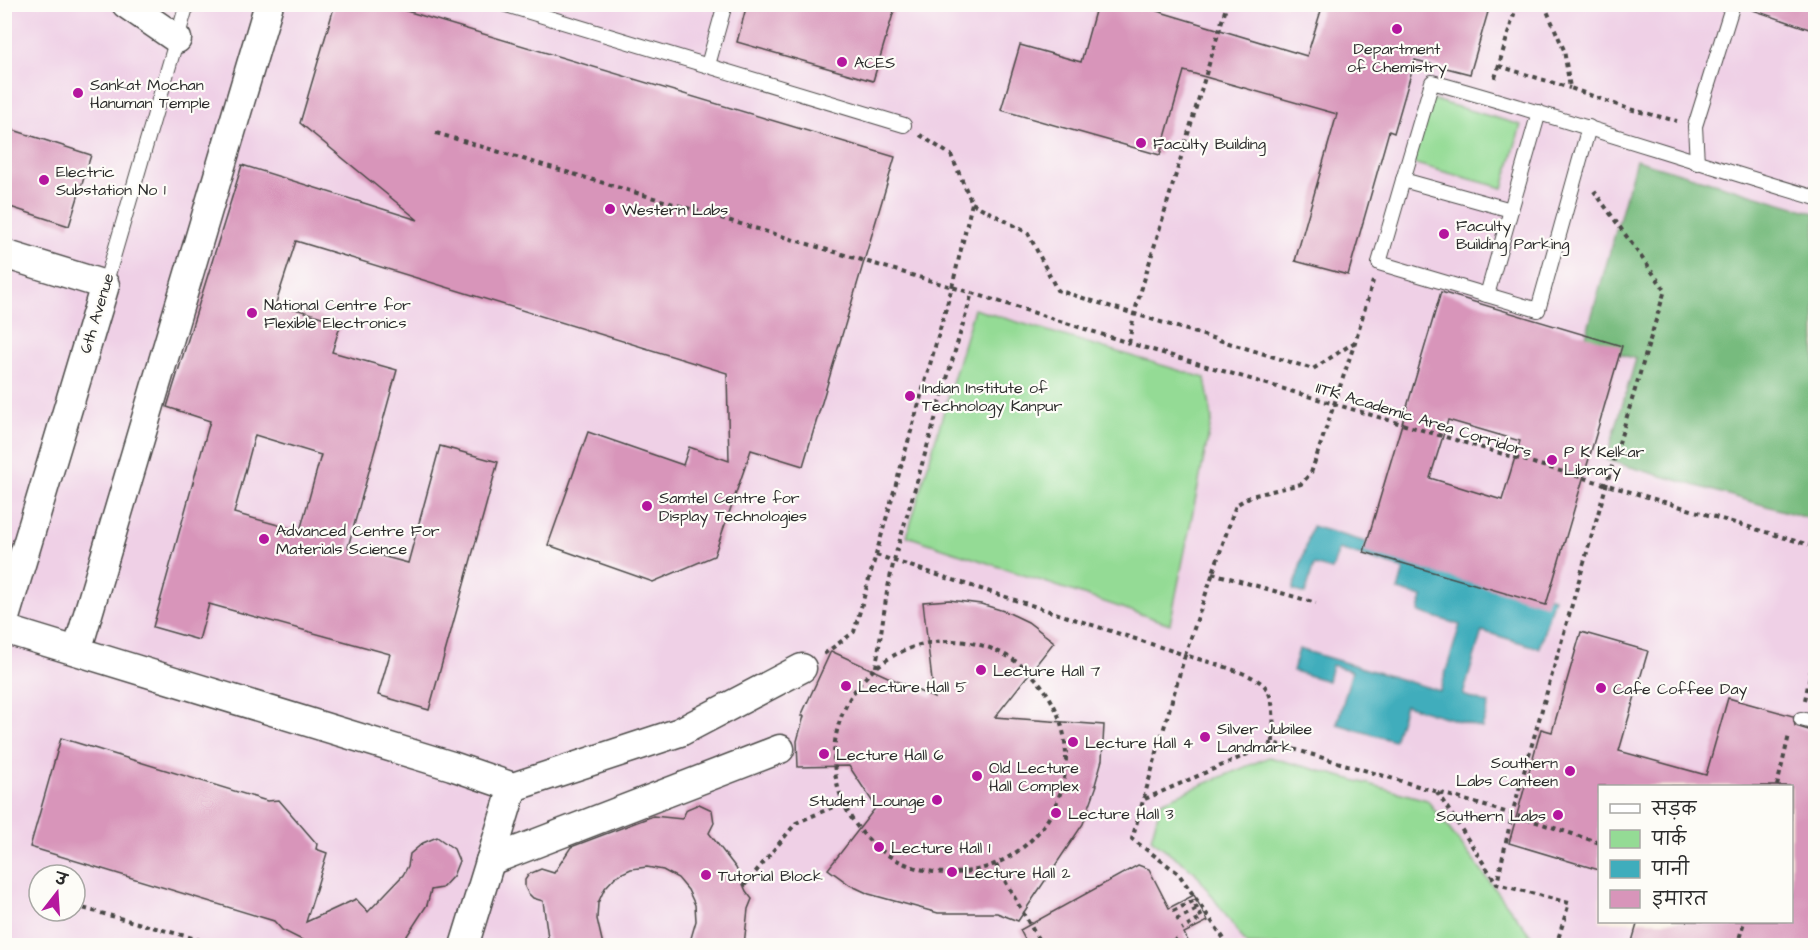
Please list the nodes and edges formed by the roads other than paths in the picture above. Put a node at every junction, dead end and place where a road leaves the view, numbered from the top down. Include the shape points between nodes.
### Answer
1 (126, 4) edge
2 (187, 4) edge
3 (269, 4) edge
4 (503, 4) edge
5 (725, 4) edge
6 (1733, 4) edge
7 (177, 39) junction
8 (708, 65) junction
9 (1539, 112) junction
10 (904, 125) road end
11 (1589, 127) junction
12 (1698, 163) junction
13 (1403, 180) junction
14 (1815, 198) edge
15 (1511, 210) junction
16 (4, 254) edge
17 (105, 285) junction
18 (1486, 295) junction
19 (4, 621) edge
20 (4, 629) edge
21 (76, 651) junction
22 (802, 668) road end
23 (1801, 719) dead end
24 (1815, 723) edge
25 (780, 749) dead end
26 (513, 787) junction
27 (490, 861) junction
28 (464, 945) edge

1 - 7 street
2 - 7 lane, 6th Avenue
3 - 21 street
4 - 8 lane
5 - 8 lane
6 - 12 lane via 1695,126
7 - 17 lane, 6th Avenue
8 - 10 lane
9 - 11 lane
9 - 13 lane via 1432,81
9 - 15 lane
11 - 12 lane
11 - 18 lane via 1538,310
12 - 14 lane
13 - 15 lane
13 - 18 lane via 1379,263
15 - 18 lane
16 - 17 street
17 - 19 street, 6th Avenue
20 - 21 street
21 - 26 street
22 - 26 street via 680,732
23 - 24 lane
25 - 27 street
26 - 27 street
27 - 28 street

